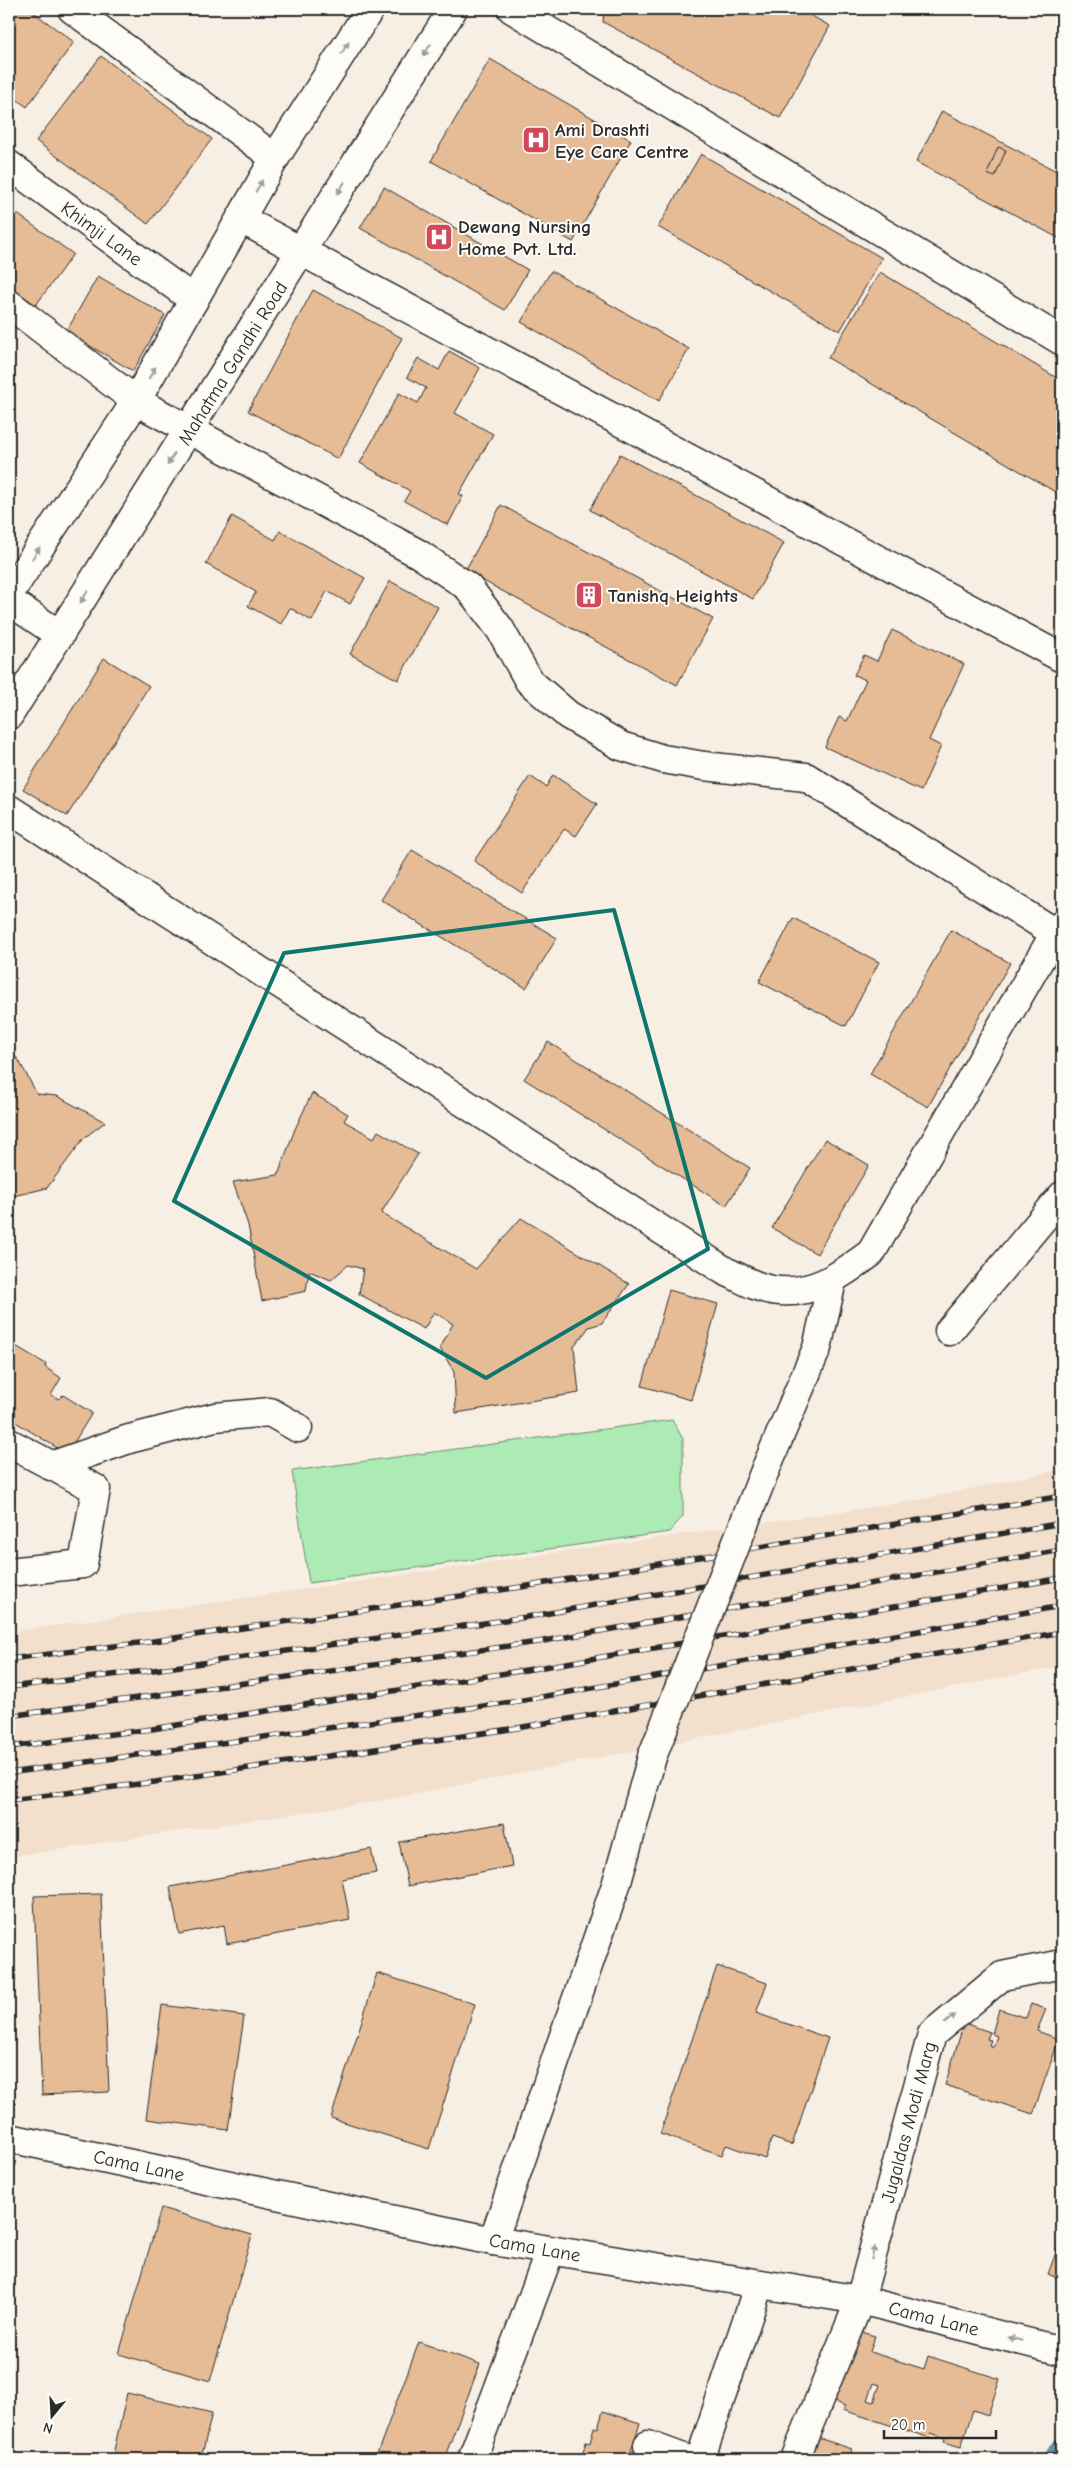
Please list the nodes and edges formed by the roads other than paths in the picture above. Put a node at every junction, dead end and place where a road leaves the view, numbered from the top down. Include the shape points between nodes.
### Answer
1 (72, 9) edge
2 (370, 9) edge
3 (453, 9) edge
4 (512, 9) edge
5 (275, 158) junction
6 (9, 165) edge
7 (241, 219) junction
8 (302, 251) junction
9 (194, 300) junction
10 (9, 304) edge
11 (1062, 341) edge
12 (136, 401) junction
13 (190, 429) junction
14 (9, 594) edge
15 (9, 601) edge
16 (60, 635) junction
17 (1062, 658) edge
18 (10, 710) edge
19 (9, 809) edge
20 (1059, 929) edge
21 (1062, 1196) edge
22 (832, 1281) junction
23 (949, 1331) dead end
24 (298, 1428) dead end
25 (9, 1443) edge
26 (51, 1466) junction
27 (9, 1572) edge
28 (1062, 1964) edge
29 (9, 2138) edge
30 (493, 2241) junction
31 (550, 2251) junction
32 (759, 2284) junction
33 (860, 2300) junction
34 (1062, 2351) edge
35 (648, 2446) dead end
36 (472, 2459) edge
37 (686, 2459) edge
38 (696, 2459) edge
39 (795, 2459) edge

1 - 5 street
5 -> 2 street
3 -> 8 street, Mahatma Gandhi Road
4 - 11 street
7 -> 5 street
6 - 9 street, Khimji Lane
7 - 8 street
7 - 9 street
8 - 13 street, Mahatma Gandhi Road
8 - 17 street
12 -> 9 street
10 - 12 street
12 - 13 street
14 -> 12 street
13 -> 16 street, Mahatma Gandhi Road
13 - 20 street via 419,554 468,587 500,629 529,681 568,715 621,746 662,759 806,777
15 - 16 street
16 - 18 street, Mahatma Gandhi Road
19 - 22 street via 725,1271 771,1290 803,1291
20 - 22 street via 871,1253
21 - 23 street
22 - 30 street, bridge via 817,1348 652,1757 616,1882
24 - 26 street via 270,1412 215,1417 129,1439
25 - 26 street
26 - 27 street via 96,1489 83,1564
33 -> 28 street, Jugaldas Modi Marg via 932,2034 1002,1976
29 - 30 street, Cama Lane
30 - 31 street, Cama Lane
31 - 32 street, Cama Lane
31 - 36 street
32 - 33 street, Cama Lane
32 - 38 street via 702,2454
34 -> 33 street, Cama Lane
33 - 39 street, Jugaldas Modi Marg
35 - 37 street

